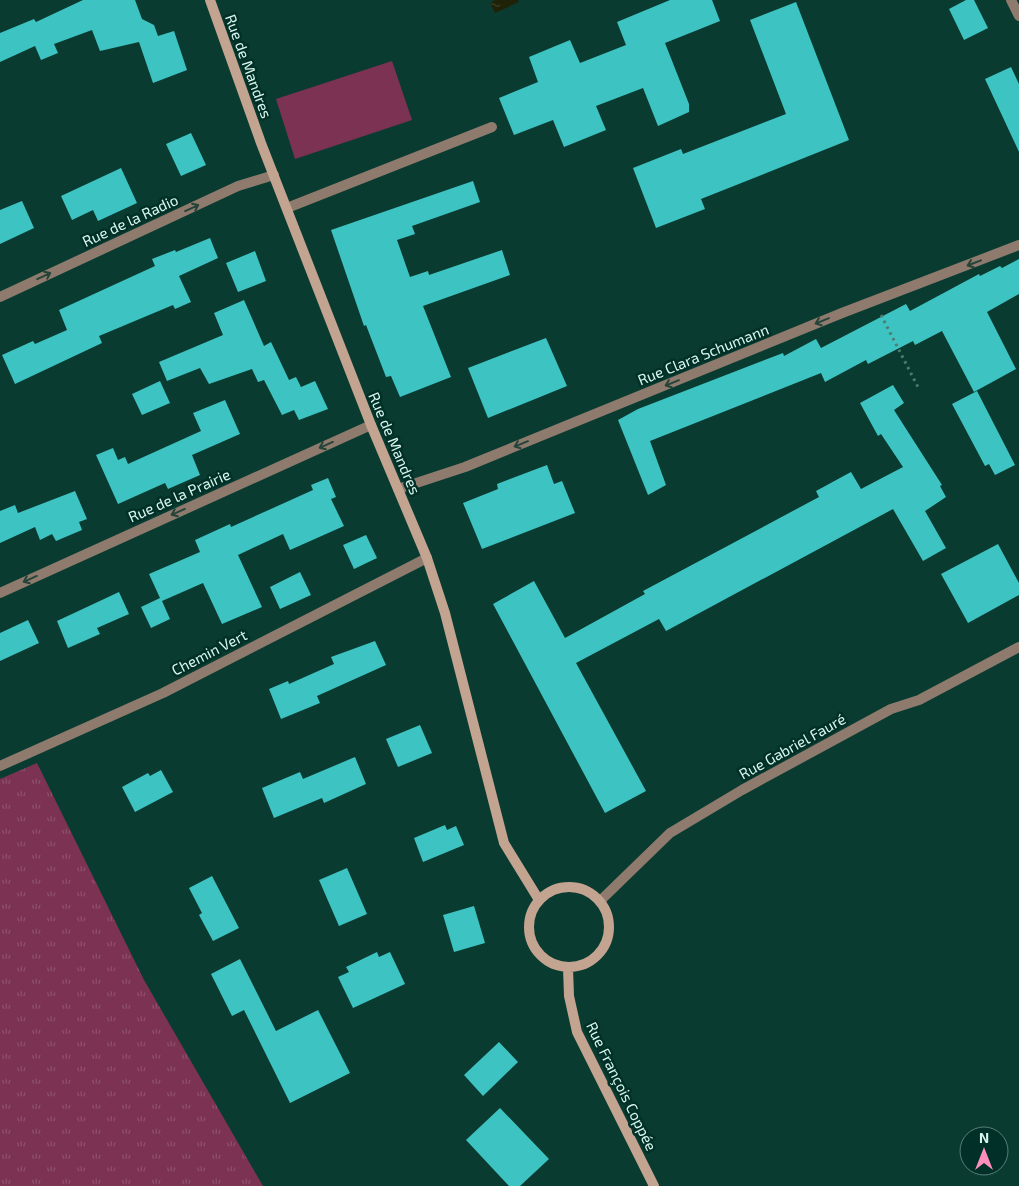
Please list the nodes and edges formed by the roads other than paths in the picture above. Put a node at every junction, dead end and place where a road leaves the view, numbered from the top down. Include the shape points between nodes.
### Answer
1 (210, 0) edge
2 (1011, 0) edge
3 (1019, 16) edge
4 (492, 127) dead end
5 (274, 175) junction
6 (287, 208) junction
7 (1019, 245) edge
8 (0, 296) edge
9 (370, 425) junction
10 (398, 488) junction
11 (427, 558) junction
12 (0, 593) edge
13 (1019, 647) edge
14 (0, 766) edge
15 (539, 900) junction
16 (600, 901) junction
17 (568, 968) junction
18 (654, 1186) edge

1 - 5 street, Rue de Mandres
2 - 3 street
4 - 6 street
5 - 6 street, Rue de Mandres
8 -> 5 street, Rue de la Radio via 238,186
6 - 9 street, Rue de Mandres
7 -> 10 street, Rue Clara Schumann via 465,467
9 - 10 street, Rue de Mandres
9 -> 12 street, Rue de la Prairie
10 - 11 street, Rue de Mandres
11 - 14 street, Chemin Vert via 163,692
11 - 15 street, Rue de Mandres via 445,613 504,843
13 - 16 street, Rue Gabriel Fauré via 919,700 891,709 670,833
15 - 16 street via 558,888 570,886 581,888
15 - 17 street via 529,920 531,943 546,961
16 - 17 street via 610,922 606,945 590,962
17 - 18 street, Rue François Coppée via 569,996 577,1032

